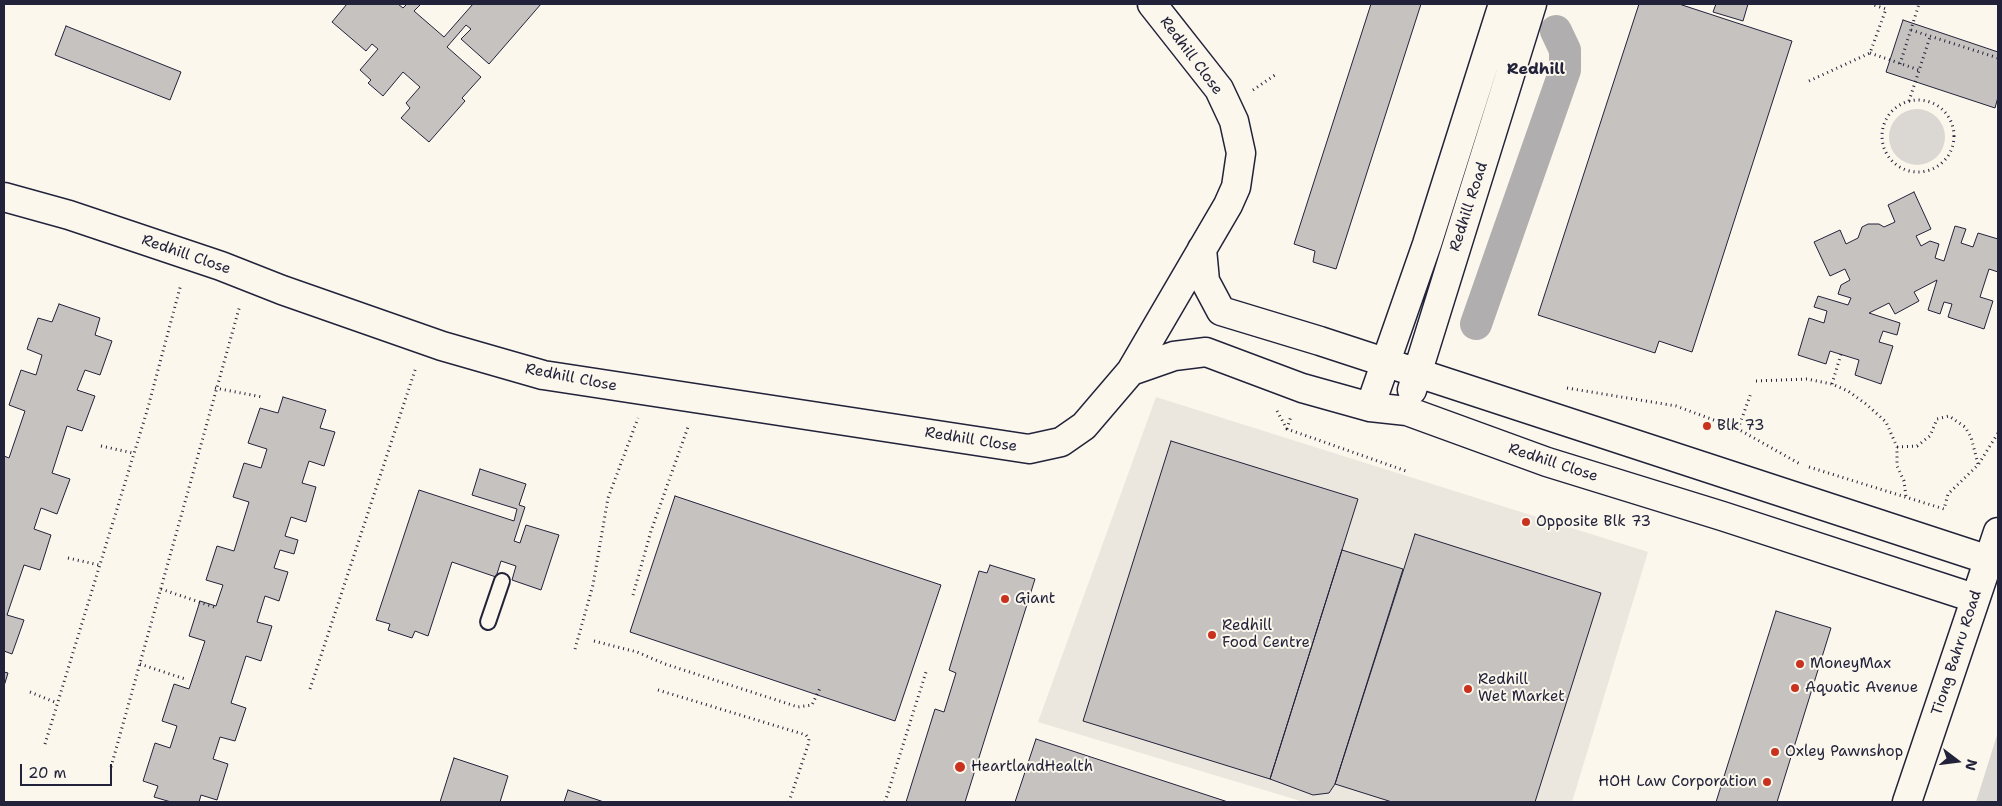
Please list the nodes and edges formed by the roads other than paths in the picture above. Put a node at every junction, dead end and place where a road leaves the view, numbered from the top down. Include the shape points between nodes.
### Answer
1 (1152, 4) edge
2 (1503, 4) edge
3 (1532, 4) edge
4 (4, 197) edge
5 (1202, 249) junction
6 (1386, 363) junction
7 (1131, 371) junction
8 (1417, 373) junction
9 (1370, 407) junction
10 (1407, 411) junction
11 (1998, 532) edge
12 (1989, 560) junction
13 (502, 581) dead end
14 (1974, 598) junction
15 (488, 622) dead end
16 (1907, 802) edge

1 - 5 street, Redhill Close via 1219,89 1234,121 1241,153 1236,187
2 - 6 street, Redhill Road
3 - 8 street, Redhill Road
4 - 7 street, Redhill Close via 188,255 442,346 542,375 1028,449 1061,442 1084,426
5 - 6 street via 1205,281 1221,311
5 - 7 street, Redhill Close
6 - 8 street
6 - 9 street, Redhill Road
7 - 9 street, Redhill Close via 1174,356 1206,352 1302,388
8 - 10 street, Redhill Road
8 - 12 street
9 - 10 street, Redhill Close
10 - 14 street, Redhill Close via 1546,462
11 - 12 street, Tiong Bahru Road
12 - 14 street, Tiong Bahru Road
13 - 15 lane
14 - 16 street, Tiong Bahru Road

